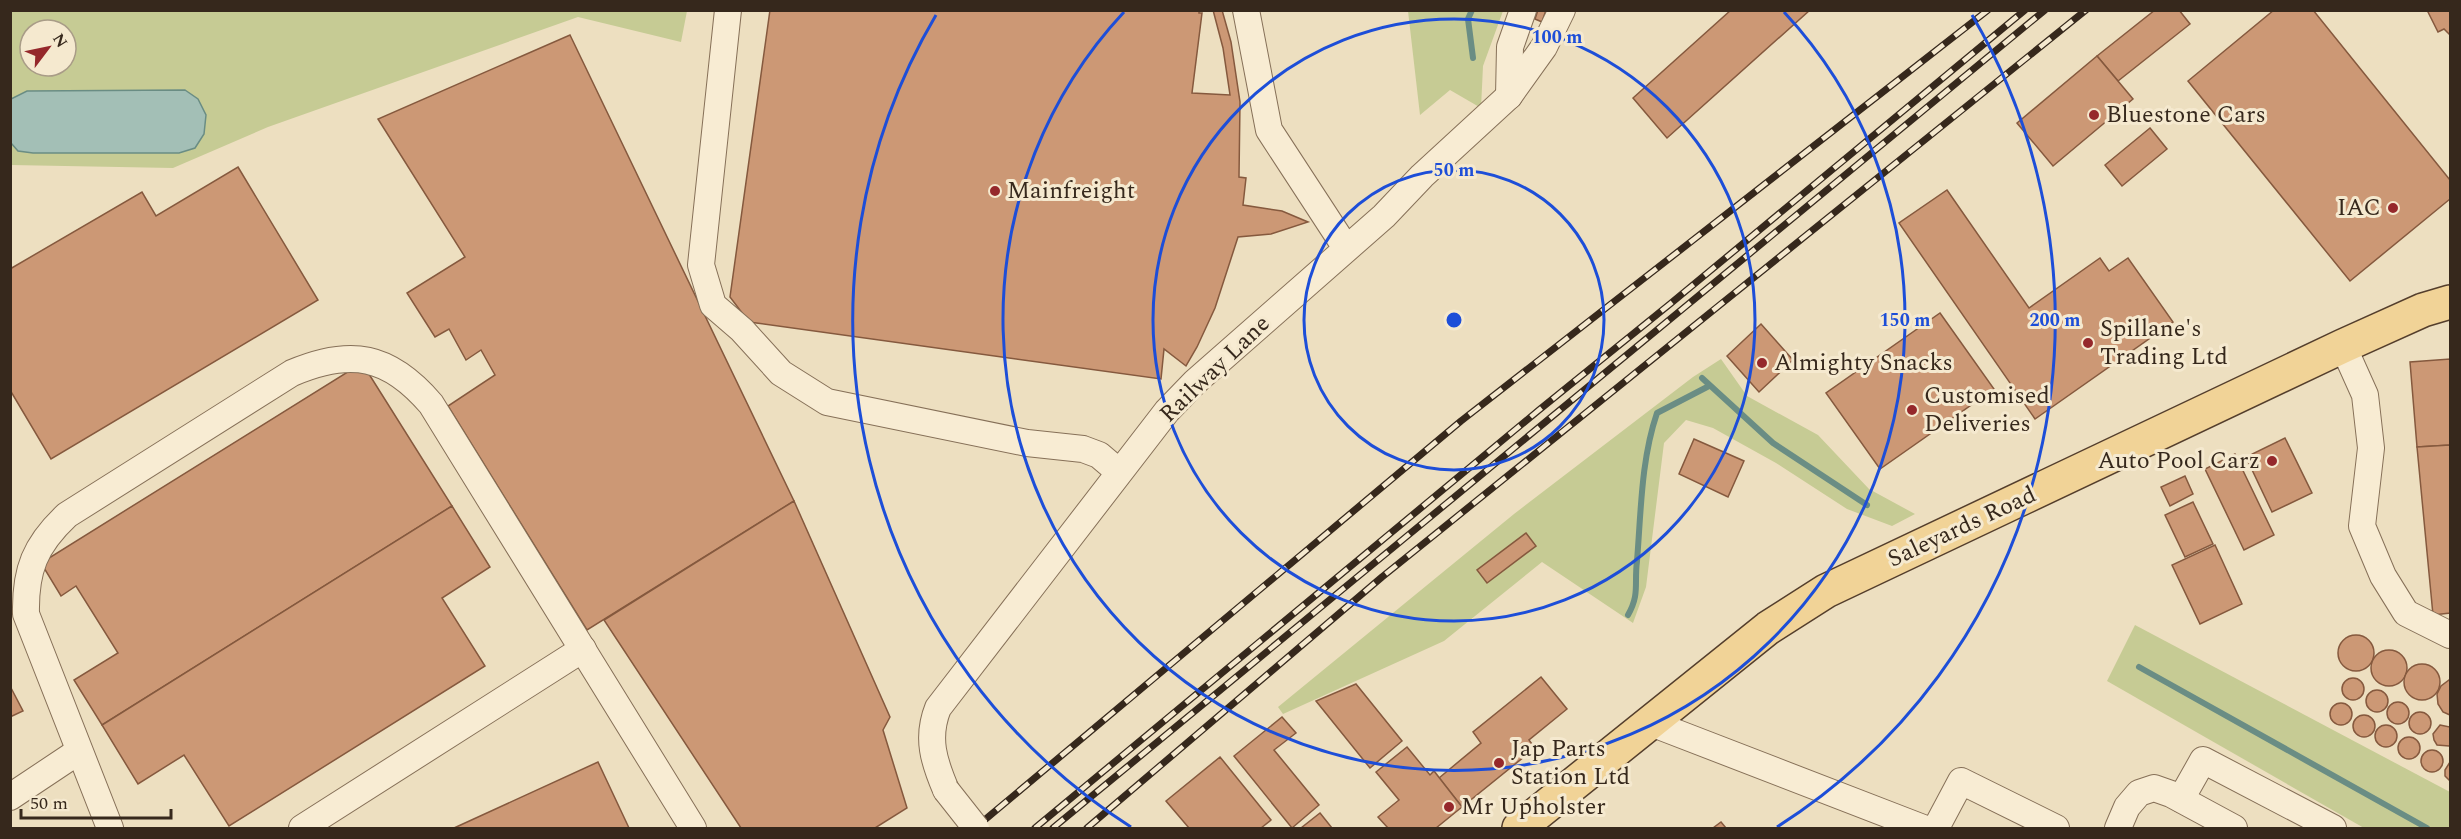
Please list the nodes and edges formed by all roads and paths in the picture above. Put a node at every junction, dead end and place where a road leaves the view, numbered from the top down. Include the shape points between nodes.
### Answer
1 (728, 10) edge
2 (1246, 10) edge
3 (1523, 10) edge
4 (1562, 10) edge
5 (1509, 96) junction
6 (1346, 248) junction
7 (2451, 302) edge
8 (2343, 346) junction
9 (1119, 472) junction
10 (2451, 635) edge
11 (583, 650) junction
12 (1651, 723) junction
13 (79, 751) junction
14 (10, 797) edge
15 (2181, 799) junction
16 (110, 828) edge
17 (302, 828) edge
18 (693, 828) edge
19 (976, 828) edge
20 (1519, 828) edge
21 (1923, 828) edge
22 (1936, 828) edge
23 (2056, 828) edge
24 (2118, 828) edge
25 (2235, 828) edge
26 (2332, 828) edge

1 - 9 street via 701,265 713,305 742,330 780,373 827,402 1027,443 1083,449 1099,455
2 - 6 street via 1269,130
3 - 5 street via 1510,47
4 - 5 street, Railway Lane via 1544,47
5 - 6 street, Railway Lane
6 - 9 street, Railway Lane via 1181,395
7 - 8 main road, Saleyards Road via 2423,310
8 - 10 street via 2365,395 2371,448 2362,526 2406,613
8 - 12 main road, Saleyards Road via 1826,591 1768,628
9 - 19 street, Railway Lane, bridge via 938,708 932,725 935,766 946,790
11 - 13 street via 421,392 394,369 379,363 328,360 292,373 67,515 45,538 30,568 26,614
11 - 17 street
11 - 18 street
12 - 20 main road, Saleyards Road
12 - 21 street
13 - 14 street
13 - 16 street
15 - 24 street via 2154,788 2139,793 2127,807
15 - 25 street
15 - 26 street via 2203,760
22 - 23 street via 1961,781

